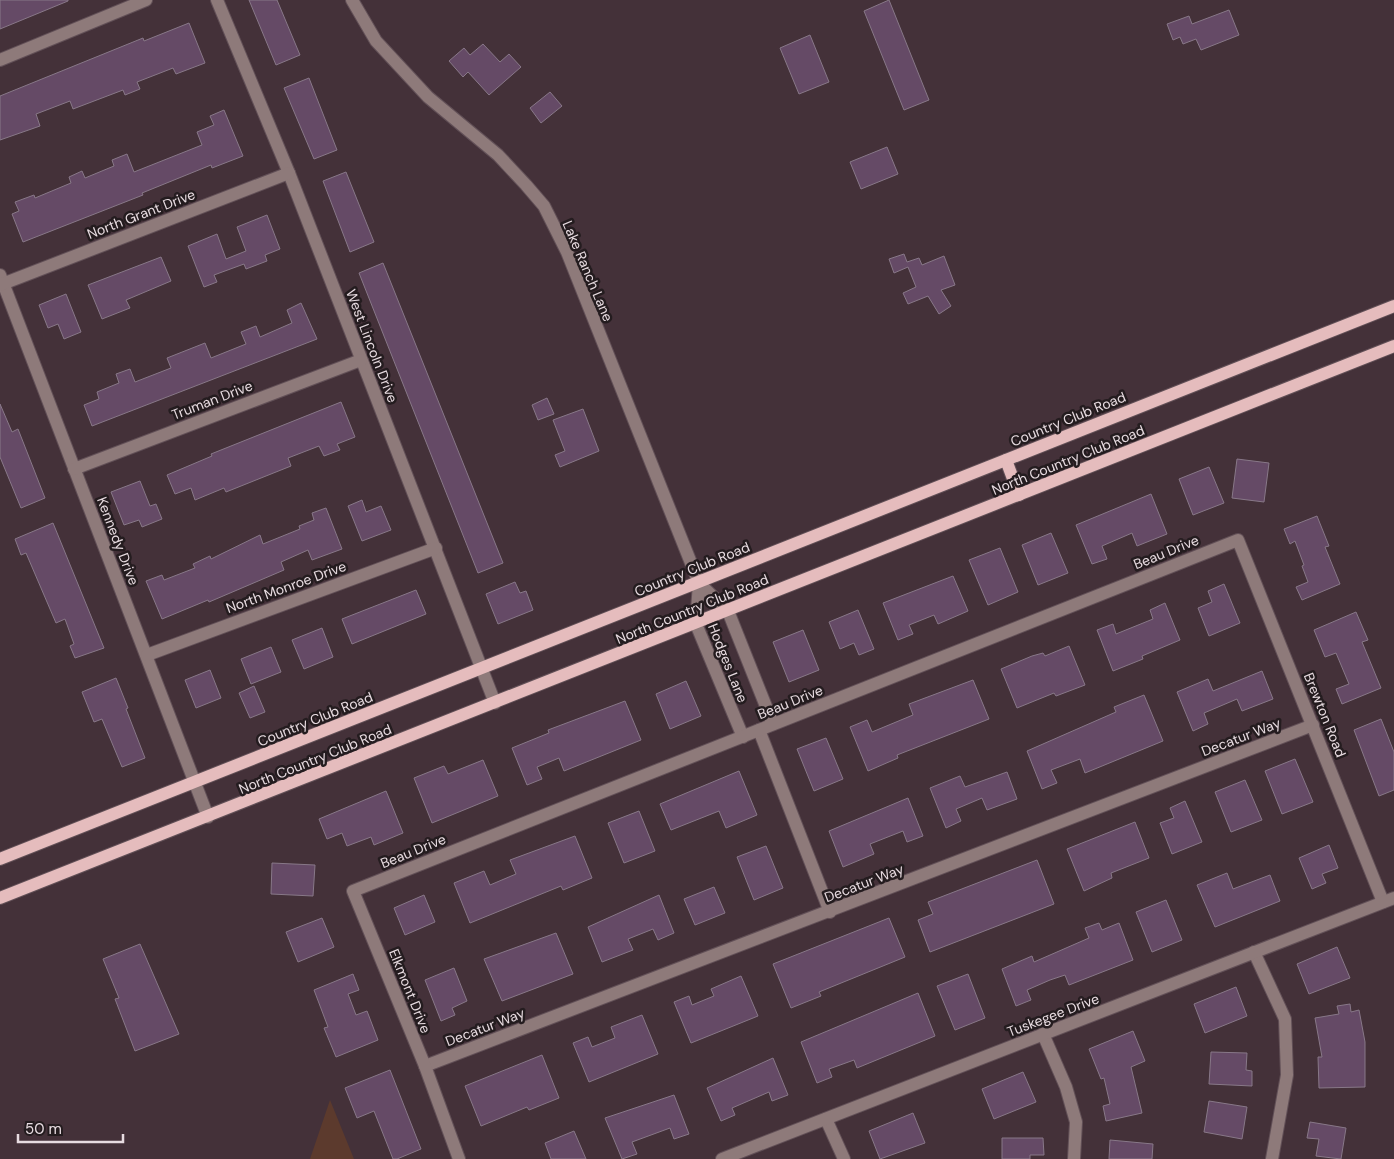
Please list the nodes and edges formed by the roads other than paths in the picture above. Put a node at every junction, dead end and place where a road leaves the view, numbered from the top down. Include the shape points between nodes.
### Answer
1 (146, 0) edge
2 (217, 0) edge
3 (352, 0) edge
4 (0, 60) edge
5 (289, 173) junction
6 (1, 281) edge
7 (1394, 306) edge
8 (1394, 346) edge
9 (361, 360) junction
10 (1006, 460) junction
11 (74, 469) junction
12 (1020, 495) junction
13 (1238, 540) joint
14 (436, 548) junction
15 (699, 583) junction
16 (728, 611) junction
17 (696, 624) junction
18 (147, 655) junction
19 (482, 668) junction
20 (496, 703) junction
21 (773, 724) junction
22 (1313, 725) junction
23 (759, 730) junction
24 (742, 736) junction
25 (195, 783) junction
26 (208, 817) junction
27 (0, 859) edge
28 (353, 891) joint
29 (0, 898) edge
30 (1388, 900) edge
31 (830, 912) junction
32 (1254, 952) junction
33 (1043, 1034) junction
34 (425, 1066) junction
35 (826, 1119) junction
36 (459, 1159) edge
37 (722, 1159) edge
38 (844, 1159) edge
39 (1074, 1159) edge
40 (1272, 1159) edge

1 - 4 street
2 - 5 street, West Lincoln Drive
3 - 15 street, Lake Ranch Lane via 383,48 428,97 498,155 544,206 567,252
5 - 6 street, North Grant Drive
5 - 9 street, West Lincoln Drive
6 - 11 street, Kennedy Drive
7 - 10 main road, Country Club Road
8 - 12 main road, North Country Club Road
9 - 11 street, Truman Drive
9 - 14 street, West Lincoln Drive
10 - 12 main road
10 - 15 main road, Country Club Road
11 - 18 street, Kennedy Drive
12 - 16 main road, North Country Club Road
13 - 21 street, Beau Drive
13 - 22 street, Brewton Road
14 - 18 street, North Monroe Drive
14 - 19 street, West Lincoln Drive
15 - 16 street, Hodges Lane
15 - 17 street, Hodges Lane
15 - 19 main road, Country Club Road
16 - 17 main road, North Country Club Road
16 - 21 street, Hodges Lane
17 - 20 main road, North Country Club Road
17 - 24 street, Hodges Lane
18 - 25 street, Kennedy Drive
19 - 20 street, West Lincoln Drive
19 - 25 main road, Country Club Road
20 - 26 main road, North Country Club Road
21 - 23 street, Beau Drive
22 - 30 street, Brewton Road
22 - 31 street, Decatur Way
23 - 24 street, Beau Drive
23 - 31 street
24 - 28 street, Beau Drive
25 - 26 street, Kennedy Drive
25 - 27 main road, Country Club Road
26 - 29 main road, North Country Club Road
28 - 34 street, Elkmont Drive
30 - 32 street, Tuskegee Drive
31 - 34 street, Decatur Way
32 - 33 street, Tuskegee Drive
32 - 40 street via 1285,1020 1288,1075
33 - 35 street, Tuskegee Drive
33 - 39 street via 1066,1087 1076,1122
34 - 36 street, Elkmont Drive
35 - 37 street, Tuskegee Drive
35 - 38 street

